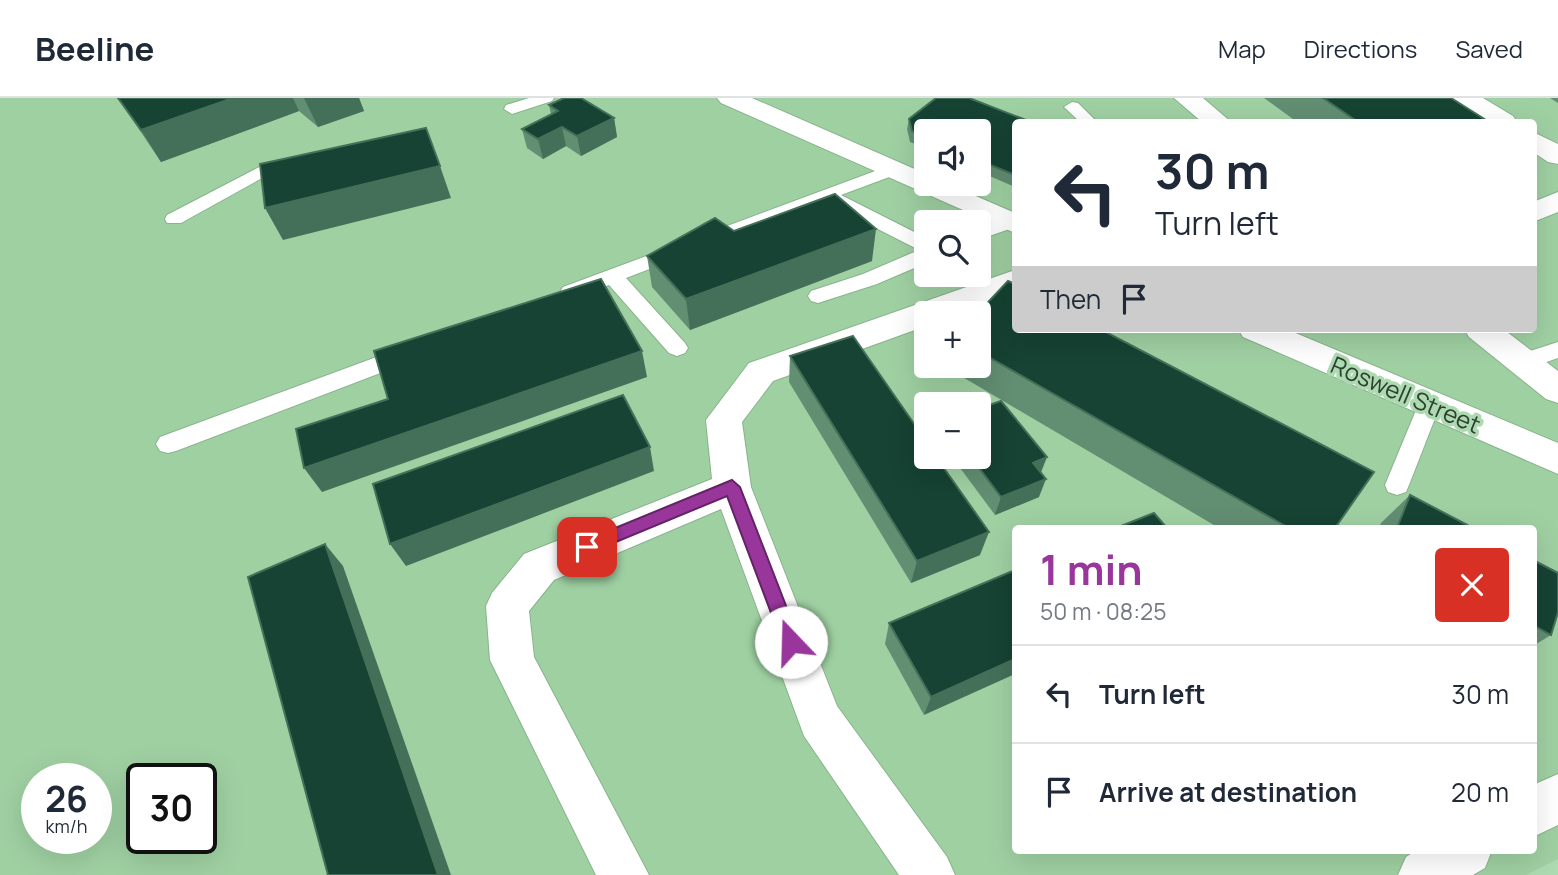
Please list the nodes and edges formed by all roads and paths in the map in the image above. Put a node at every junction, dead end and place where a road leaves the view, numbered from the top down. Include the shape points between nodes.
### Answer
1 (546, 98) edge
2 (1187, 98) edge
3 (1465, 98) edge
4 (740, 100) edge
5 (1072, 107) dead end
6 (512, 109) dead end
7 (1086, 119) edge
8 (1214, 119) edge
9 (1499, 119) edge
10 (1537, 143) edge
11 (1558, 156) edge
12 (267, 168) edge
13 (894, 169) junction
14 (826, 195) junction
15 (1558, 201) edge
16 (1537, 211) edge
17 (174, 219) dead end
18 (1012, 223) edge
19 (991, 230) edge
20 (914, 240) edge
21 (914, 260) edge
22 (612, 276) junction
23 (1012, 282) edge
24 (818, 296) dead end
25 (547, 301) edge
26 (961, 301) edge
27 (914, 318) edge
28 (1264, 333) edge
29 (1487, 333) edge
30 (429, 346) edge
31 (677, 348) dead end
32 (1548, 377) edge
33 (1430, 403) junction
34 (168, 444) dead end
35 (1556, 452) edge
36 (1397, 485) dead end
37 (732, 487) junction
38 (1558, 798) edge
39 (1537, 811) edge
40 (1460, 854) edge
41 (623, 875) edge
42 (929, 875) edge
43 (1424, 875) edge

1 - 6 lane
2 - 8 street
3 - 9 street
4 - 13 street
5 - 7 lane
10 - 11 street
12 - 17 lane
13 - 14 lane
13 - 18 street
14 - 20 lane
14 - 22 lane
15 - 16 street
18 - 19 lane
21 - 24 lane
22 - 25 lane
22 - 31 lane
23 - 26 street
27 - 37 street via 761,372 724,420
28 - 33 street, Roswell Street
29 - 32 street
30 - 34 lane
33 - 35 street, Roswell Street
33 - 36 lane
37 - 41 street via 539,567 507,606 512,660
37 - 42 street via 820,720
38 - 39 street
40 - 43 street

